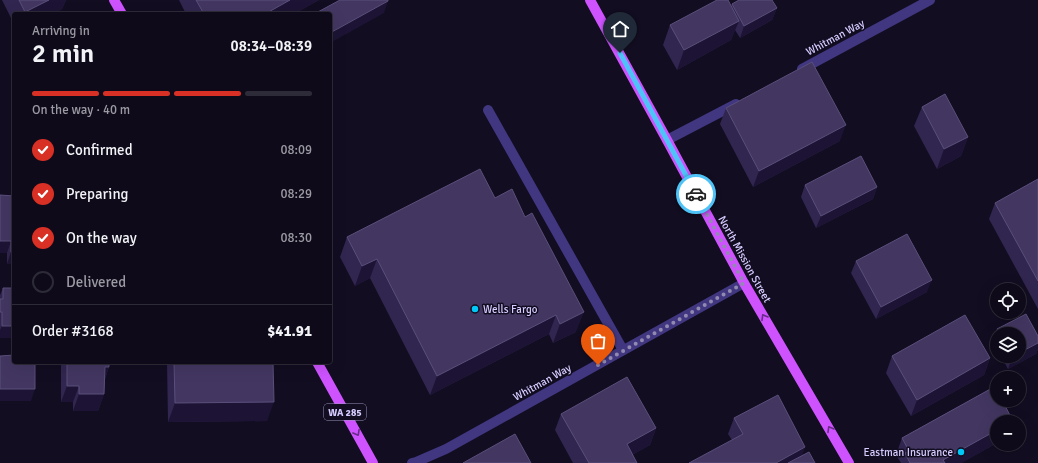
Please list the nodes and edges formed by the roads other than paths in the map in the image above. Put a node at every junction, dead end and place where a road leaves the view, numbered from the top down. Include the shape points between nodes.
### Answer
1 (114, 0) edge
2 (590, 0) edge
3 (930, 0) edge
4 (121, 12) edge
5 (792, 74) edge
6 (744, 100) edge
7 (488, 110) dead end
8 (668, 140) junction
9 (744, 283) junction
10 (624, 350) junction
11 (318, 364) edge
12 (373, 463) edge
13 (412, 463) edge
14 (849, 463) edge

1 - 4 main road
2 - 8 main road, North Mission Street
3 - 5 street, Whitman Way
6 - 8 street
7 - 10 street
8 - 9 main road, North Mission Street
9 - 10 street, Whitman Way
14 -> 9 main road, North Mission Street
10 - 13 street, Whitman Way via 446,449
11 -> 12 main road, WA 285

